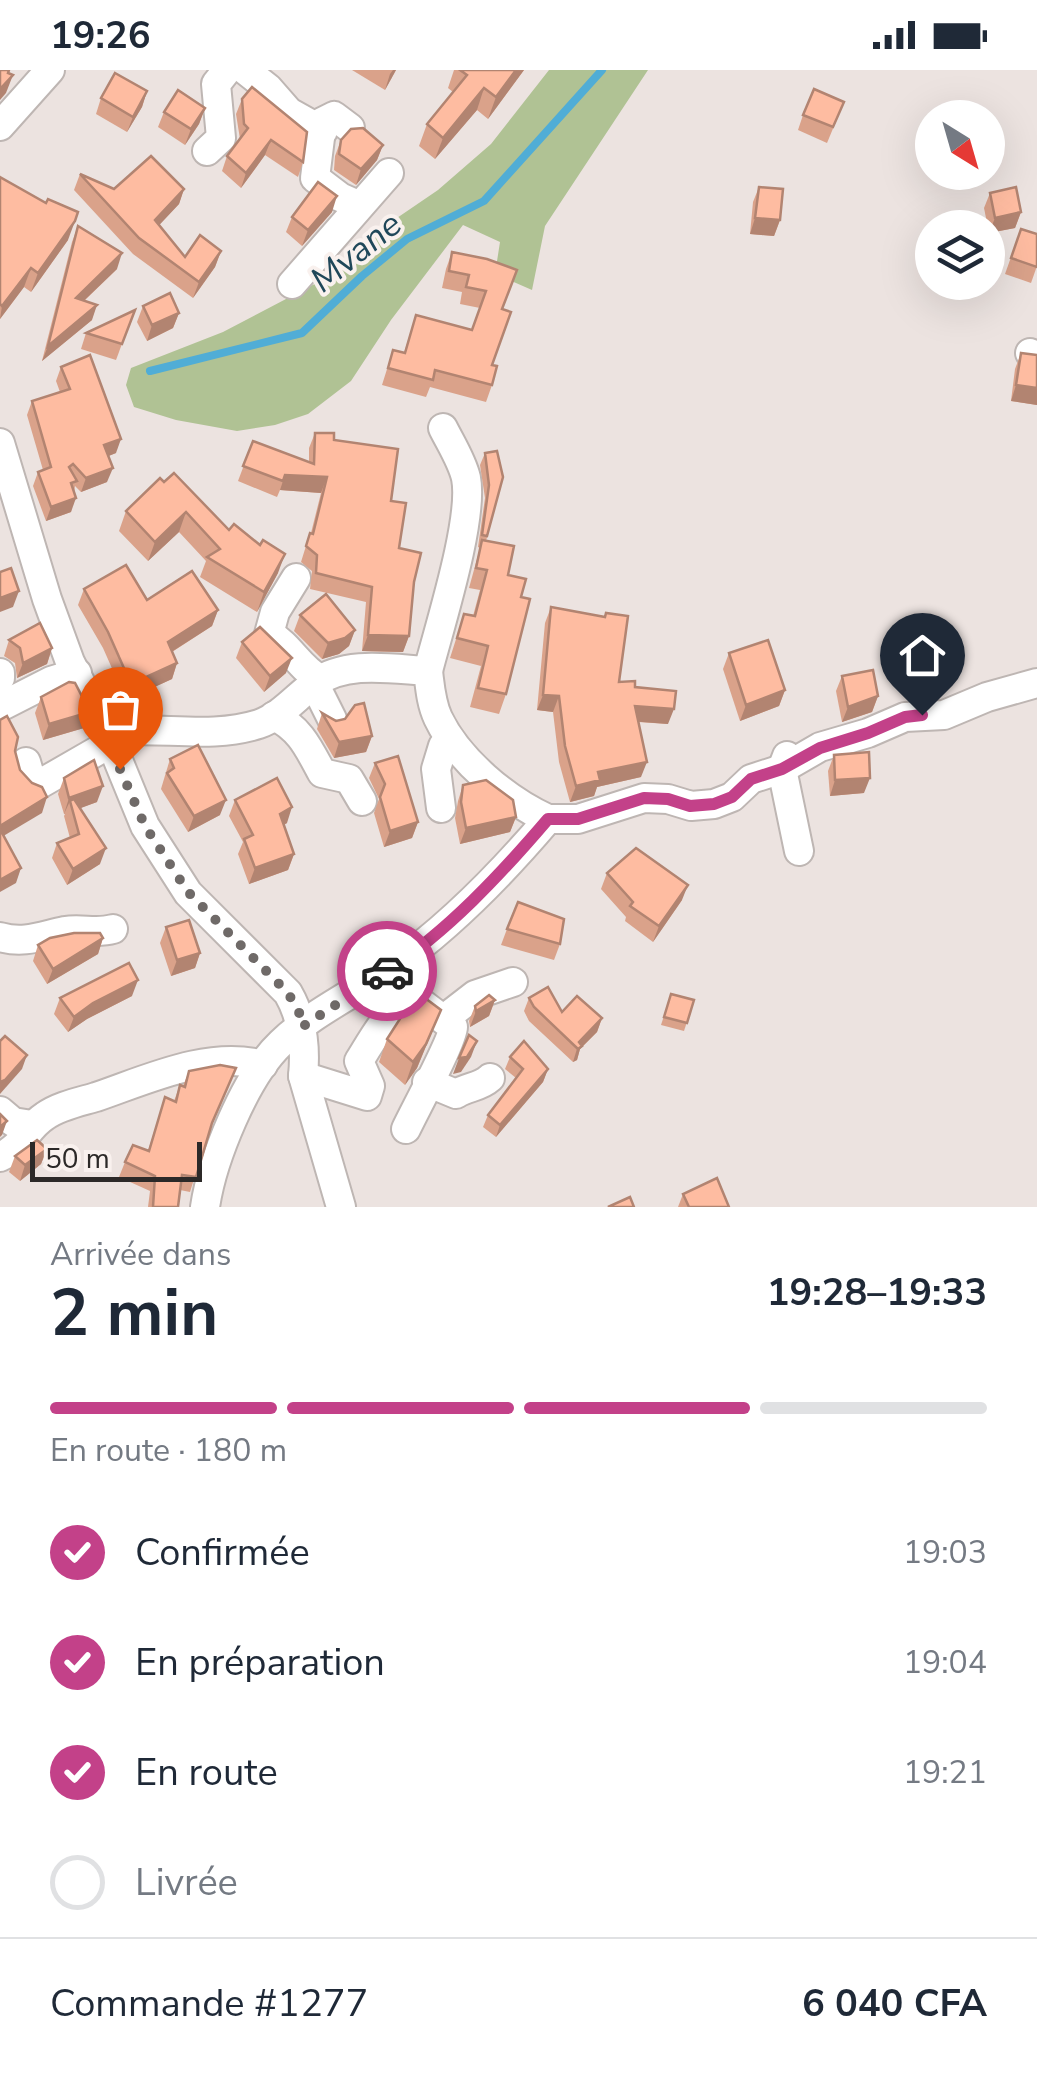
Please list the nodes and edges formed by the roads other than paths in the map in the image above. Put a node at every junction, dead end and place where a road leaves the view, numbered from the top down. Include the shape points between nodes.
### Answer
1 (50, 70) edge
2 (246, 70) edge
3 (213, 74) edge
4 (0, 126) edge
5 (208, 151) dead end
6 (389, 172) dead end
7 (358, 205) junction
8 (292, 284) dead end
9 (443, 428) dead end
10 (0, 443) edge
11 (296, 578) dead end
12 (428, 672) junction
13 (77, 673) junction
14 (317, 681) junction
15 (1037, 683) edge
16 (2, 687) edge
17 (274, 716) junction
18 (332, 719) edge
19 (108, 738) junction
20 (452, 742) junction
21 (787, 756) junction
22 (26, 762) dead end
23 (362, 801) dead end
24 (440, 808) dead end
25 (548, 819) junction
26 (798, 852) dead end
27 (113, 929) dead end
28 (0, 937) edge
29 (512, 982) dead end
30 (444, 1019) junction
31 (302, 1027) junction
32 (263, 1064) junction
33 (304, 1076) junction
34 (490, 1078) dead end
35 (427, 1082) junction
36 (0, 1112) edge
37 (32, 1126) junction
38 (406, 1129) dead end
39 (0, 1157) edge
40 (205, 1207) edge
41 (341, 1207) edge

1 - 4 street
2 - 7 street via 289,112 337,130 318,147 315,178
3 - 5 street via 222,132
6 - 7 street
7 - 8 street
9 - 12 street via 466,475 467,493
10 - 13 street
11 - 14 street via 269,634
12 - 14 street via 364,668
12 - 20 street via 431,698
13 - 16 street
13 - 19 street
14 - 17 street
14 - 18 street
15 - 21 street
17 - 19 street via 199,734 134,729
17 - 23 street via 298,732 322,773 349,778
19 - 22 street via 38,784
19 - 31 street via 145,826 188,892 288,993
20 - 24 street via 443,746 436,769
20 - 25 street via 523,808
21 - 25 street via 714,804 644,798 578,819
21 - 26 street
25 - 31 street via 468,904 397,965
27 - 28 street
29 - 30 street via 474,995
30 - 33 street via 416,999 393,1012 358,1061 370,1086 367,1096
30 - 35 street via 453,1037
31 - 32 street
31 - 33 street
32 - 37 street via 166,1072 49,1113
32 - 40 street via 217,1155
33 - 41 street
34 - 35 street via 456,1094
35 - 38 street
36 - 37 street
37 - 39 street via 28,1137

